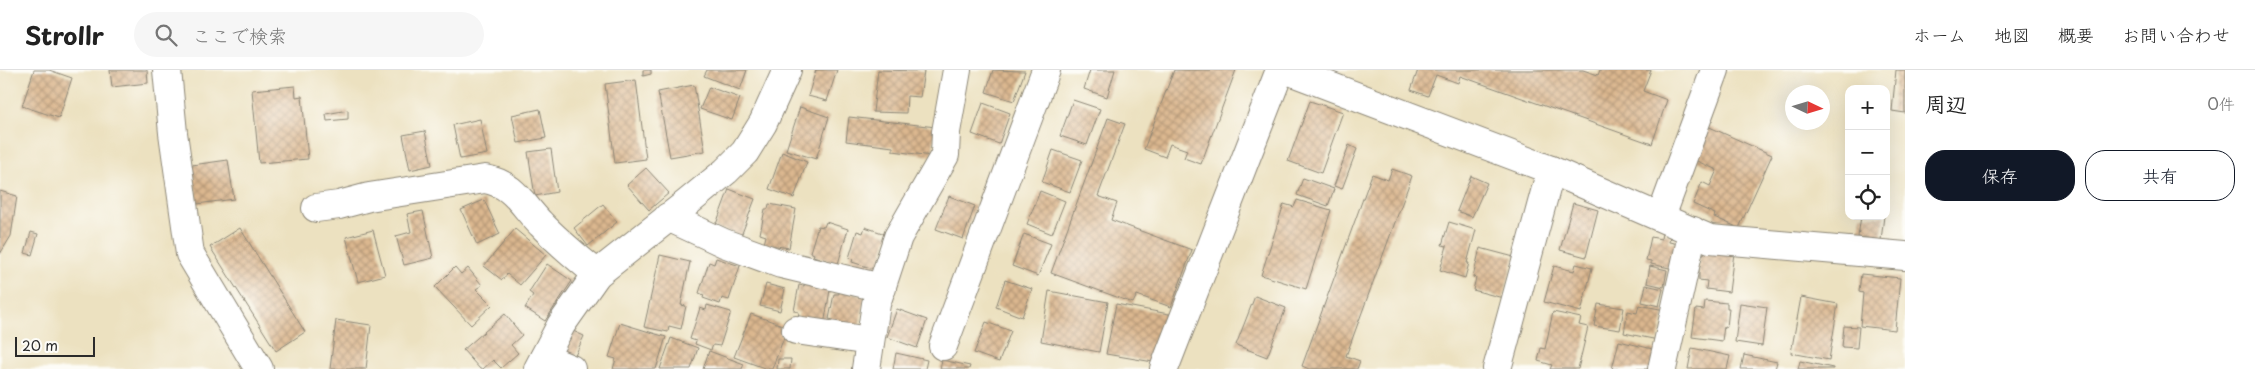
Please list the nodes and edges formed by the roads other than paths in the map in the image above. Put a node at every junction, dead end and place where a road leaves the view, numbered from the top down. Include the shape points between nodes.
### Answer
1 (167, 70) edge
2 (787, 70) edge
3 (957, 70) edge
4 (1046, 70) edge
5 (1280, 70) edge
6 (1287, 70) edge
7 (1715, 70) edge
8 (1550, 170) junction
9 (316, 208) dead end
10 (668, 217) junction
11 (1661, 217) junction
12 (1693, 231) junction
13 (1905, 256) edge
14 (597, 274) junction
15 (882, 288) junction
16 (796, 330) dead end
17 (870, 341) junction
18 (943, 346) dead end
19 (541, 364) edge
20 (259, 369) edge
21 (571, 369) edge
22 (866, 369) edge
23 (1164, 369) edge
24 (1497, 369) edge
25 (1662, 369) edge

1 - 20 street via 190,254
2 - 10 street via 763,123 745,152
3 - 15 street via 945,155 898,237
4 - 18 street
5 - 23 street
6 - 8 street
7 - 11 street
8 - 11 street
8 - 24 street
9 - 14 street via 369,196 485,179 499,181 512,190 541,225
10 - 14 street
10 - 15 street via 724,243 781,264
11 - 12 street
12 - 13 street via 1710,239
12 - 25 street
14 - 19 street via 561,325
15 - 17 street
16 - 17 street
17 - 22 street
19 - 21 street

